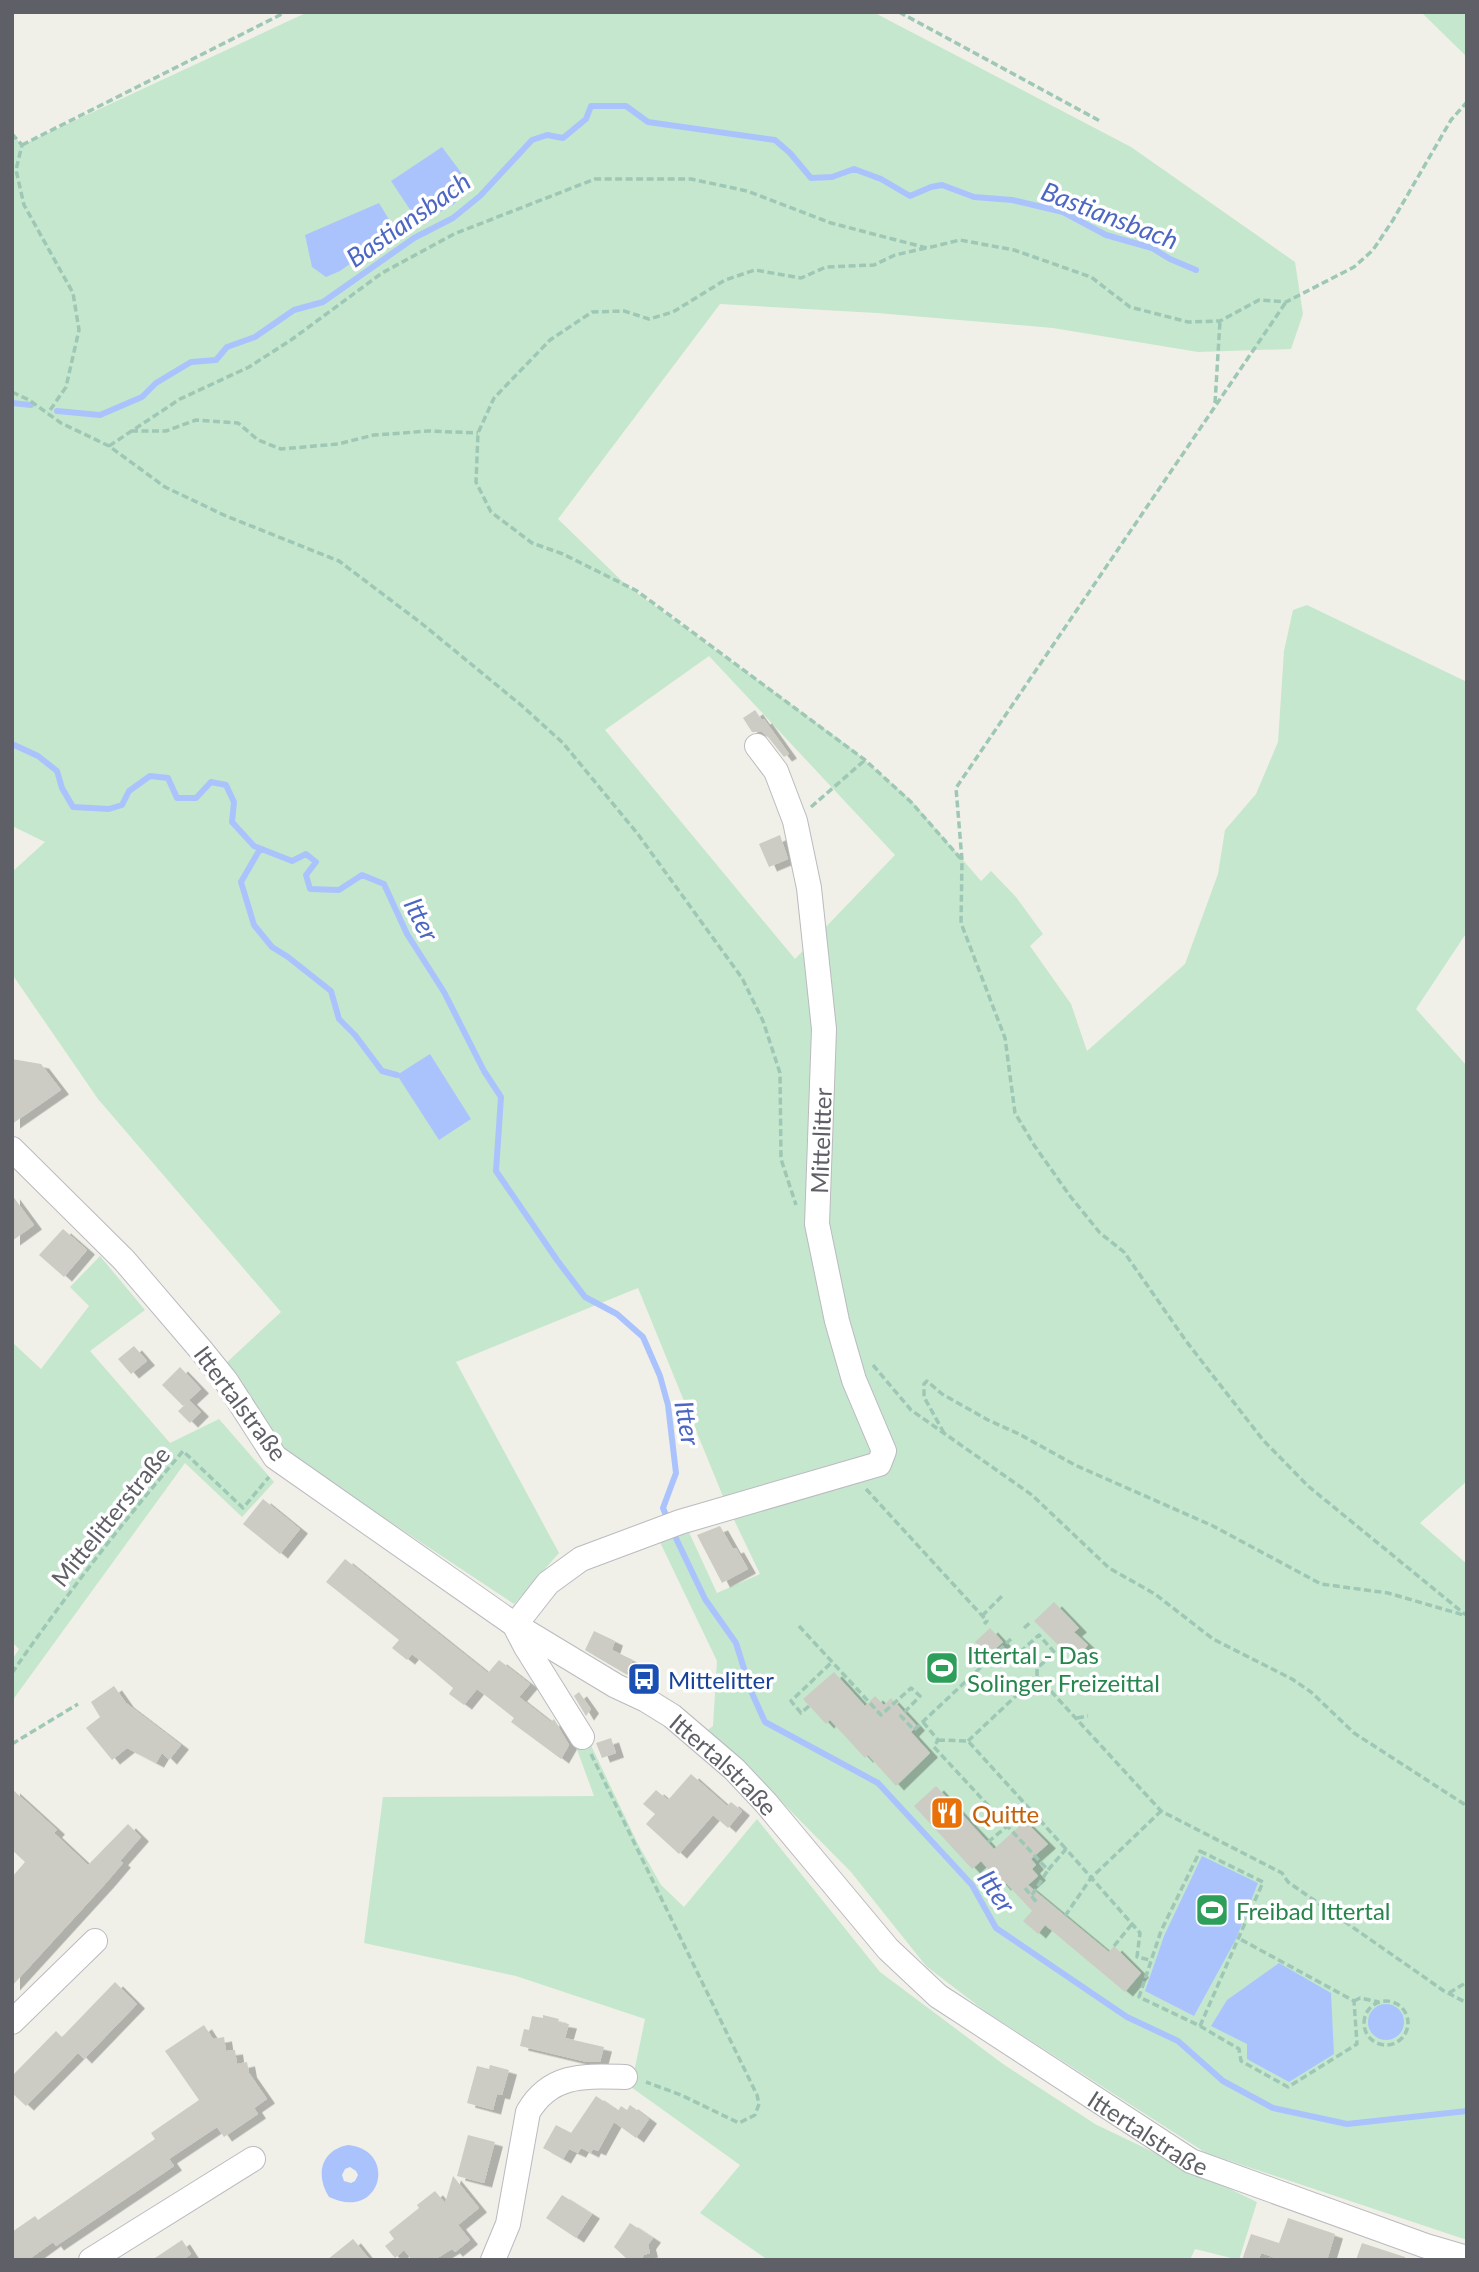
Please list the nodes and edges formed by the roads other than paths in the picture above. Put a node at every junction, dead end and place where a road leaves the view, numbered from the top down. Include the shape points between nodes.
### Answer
1 (757, 746) dead end
2 (12, 1149) edge
3 (515, 1625) junction
4 (582, 1737) road end
5 (95, 1941) dead end
6 (12, 2022) edge
7 (625, 2077) road end
8 (253, 2159) dead end
9 (1467, 2258) edge
10 (91, 2260) edge
11 (493, 2260) edge

1 - 3 street, Mittelitter via 776,771 795,821 809,888 824,1029 817,1224 837,1321 883,1457 879,1464 680,1522 581,1559 548,1583
2 - 3 street, Ittertalstraße via 124,1260 192,1339 226,1381 275,1457
3 - 4 street
3 - 9 street, Ittertalstraße via 672,1716 766,1802 888,1949 938,1996 1004,2041 1191,2161
5 - 6 street
7 - 11 street via 565,2080 537,2096 528,2112 508,2224
8 - 10 street

